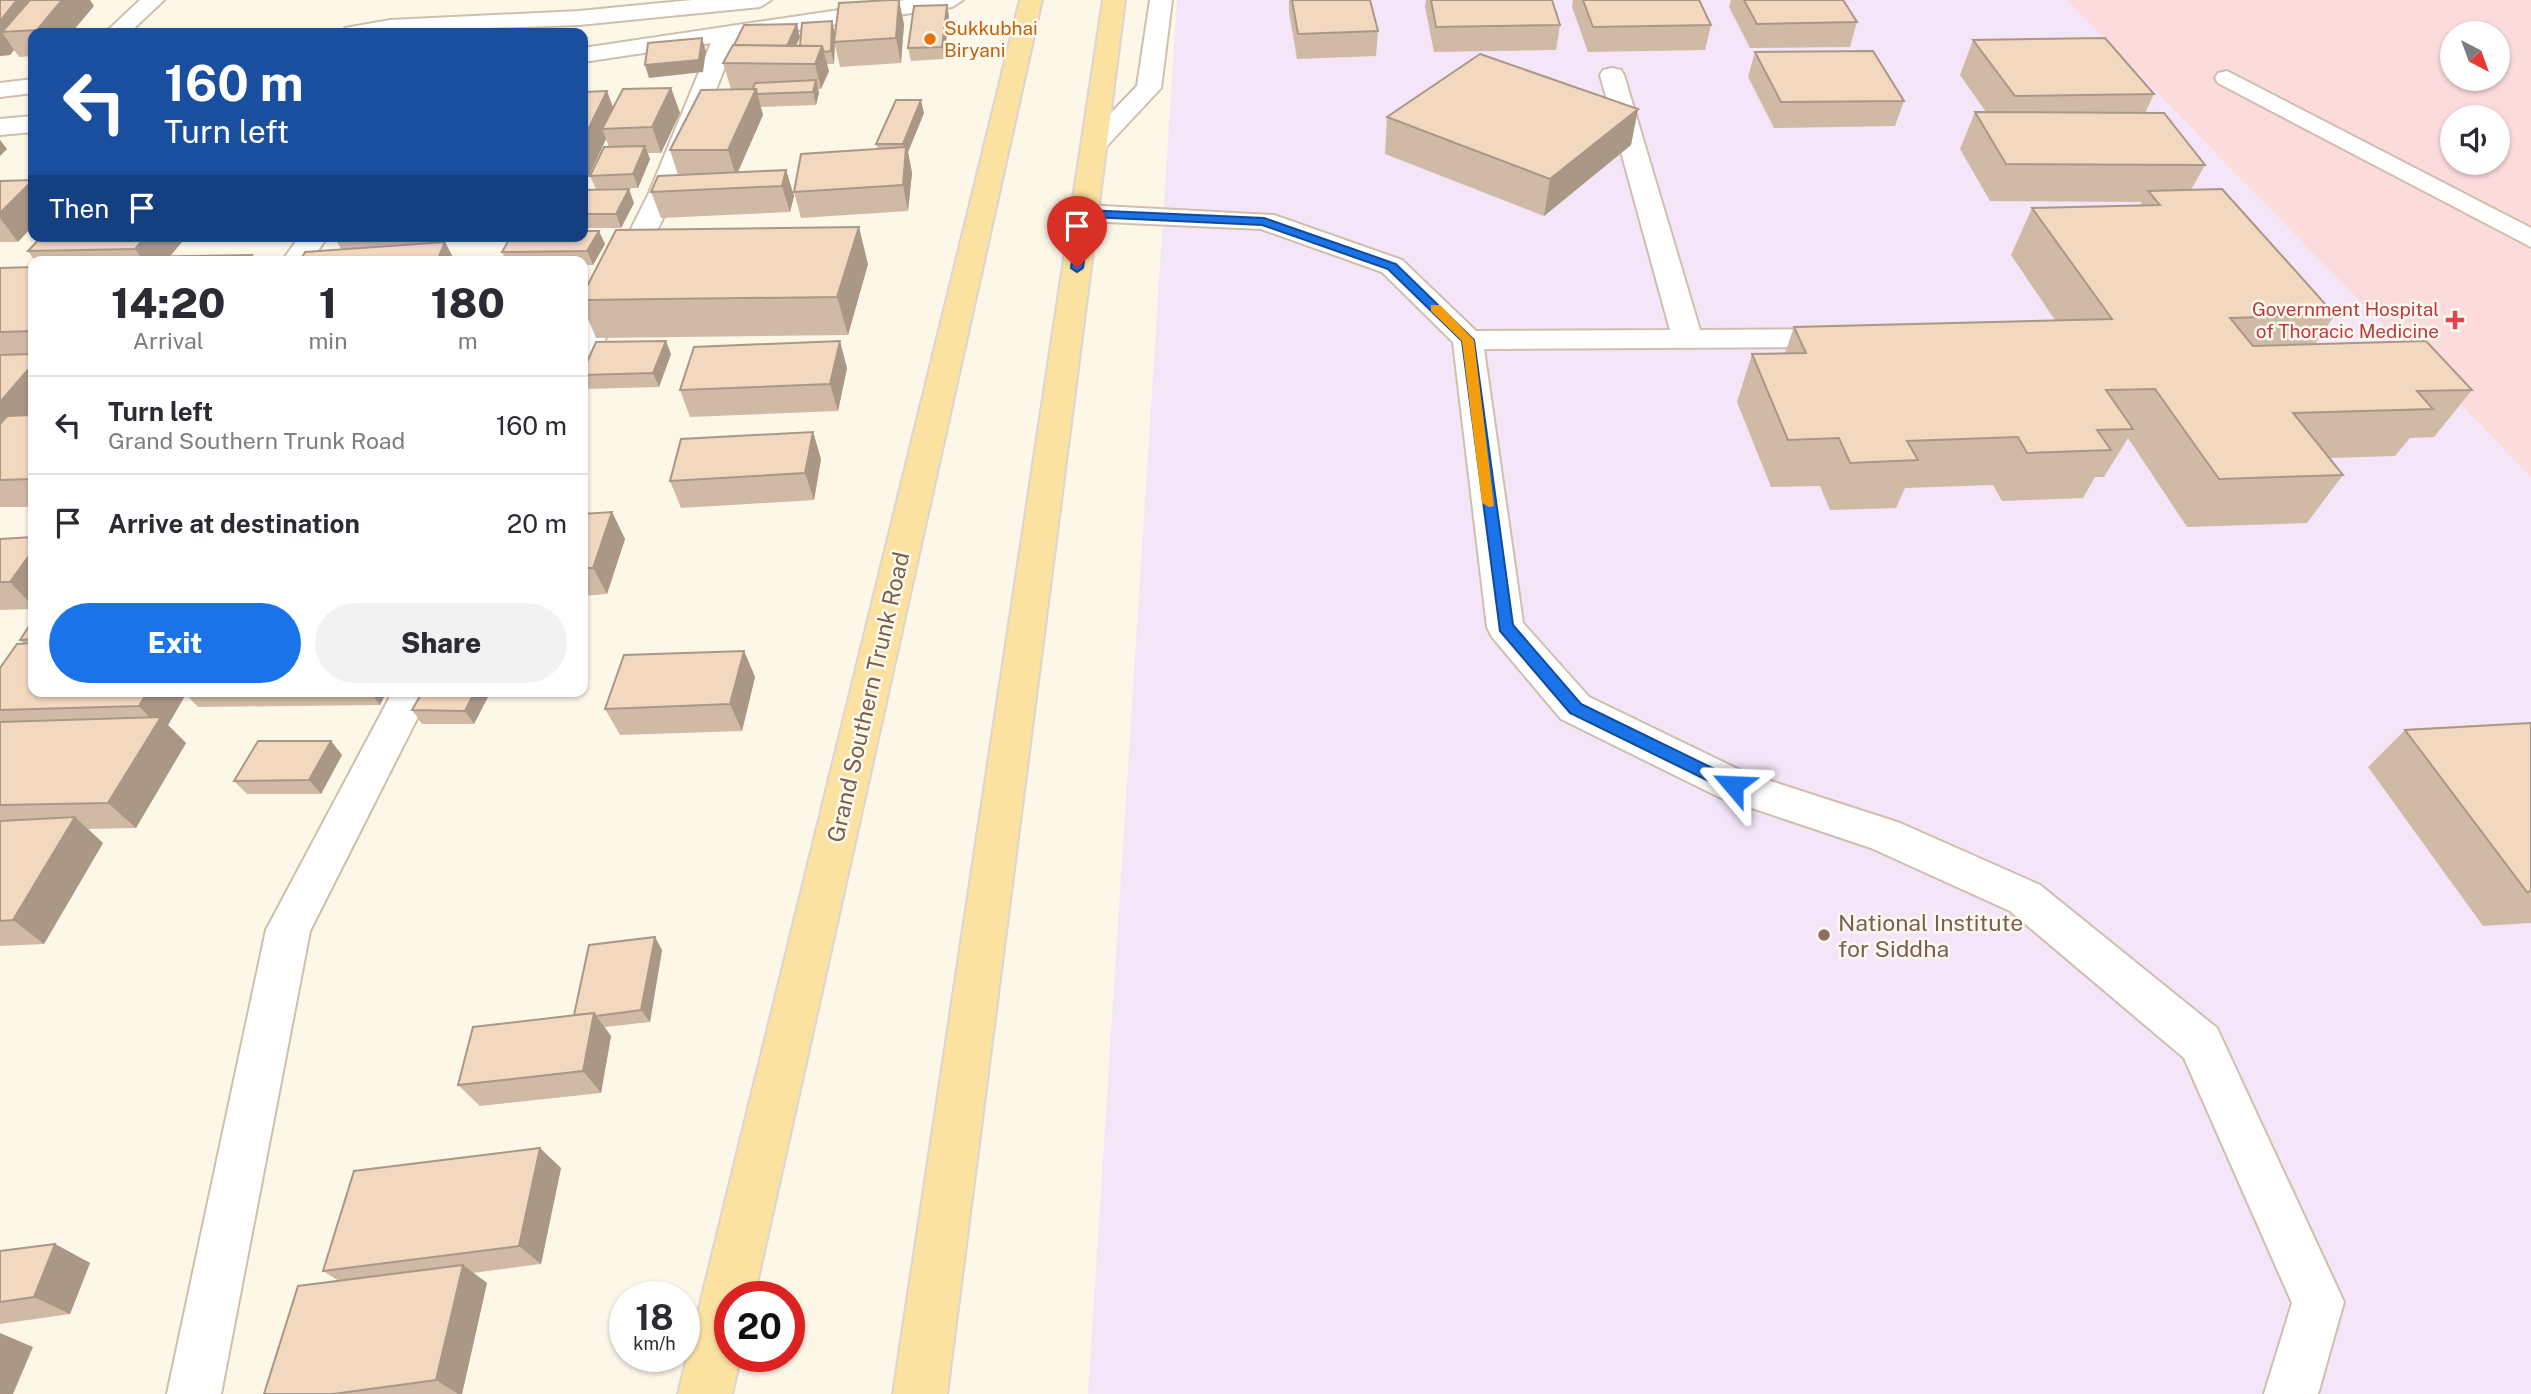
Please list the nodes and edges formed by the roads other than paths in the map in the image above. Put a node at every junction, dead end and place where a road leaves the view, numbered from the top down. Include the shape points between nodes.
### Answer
1 (153, 0) edge
2 (797, 0) edge
3 (952, 0) edge
4 (1031, 0) edge
5 (1114, 0) edge
6 (1161, 0) edge
7 (756, 7) edge
8 (850, 15) junction
9 (584, 18) edge
10 (122, 28) edge
11 (384, 28) edge
12 (727, 33) junction
13 (588, 54) edge
14 (1612, 75) dead end
15 (2227, 78) dead end
16 (28, 87) edge
17 (0, 90) edge
18 (28, 107) edge
19 (0, 111) edge
20 (28, 124) edge
21 (0, 127) edge
22 (1095, 144) junction
23 (1084, 213) junction
24 (2531, 239) edge
25 (1687, 338) junction
26 (1879, 338) edge
27 (1468, 340) junction
28 (588, 345) edge
29 (409, 697) edge
30 (194, 1394) edge
31 (705, 1394) edge
32 (920, 1394) edge
33 (2291, 1394) edge

1 - 10 street
2 - 7 street
3 - 8 street
4 - 31 main road, Grand Southern Trunk Road
5 - 22 main road
6 - 22 street via 1149,88
7 - 8 street
7 - 9 street
8 - 12 street
9 - 11 street
12 - 13 street
12 - 28 street via 662,192
14 - 25 street
15 - 24 street
16 - 17 street
18 - 19 street
20 - 21 street
22 - 23 main road
23 - 27 street via 1264,221 1392,266
23 - 32 main road
25 - 26 street
25 - 27 street
27 - 33 street via 1505,627 1575,708 1733,785 1885,835 2025,898 2201,1043 2318,1302
29 - 30 street via 288,930

